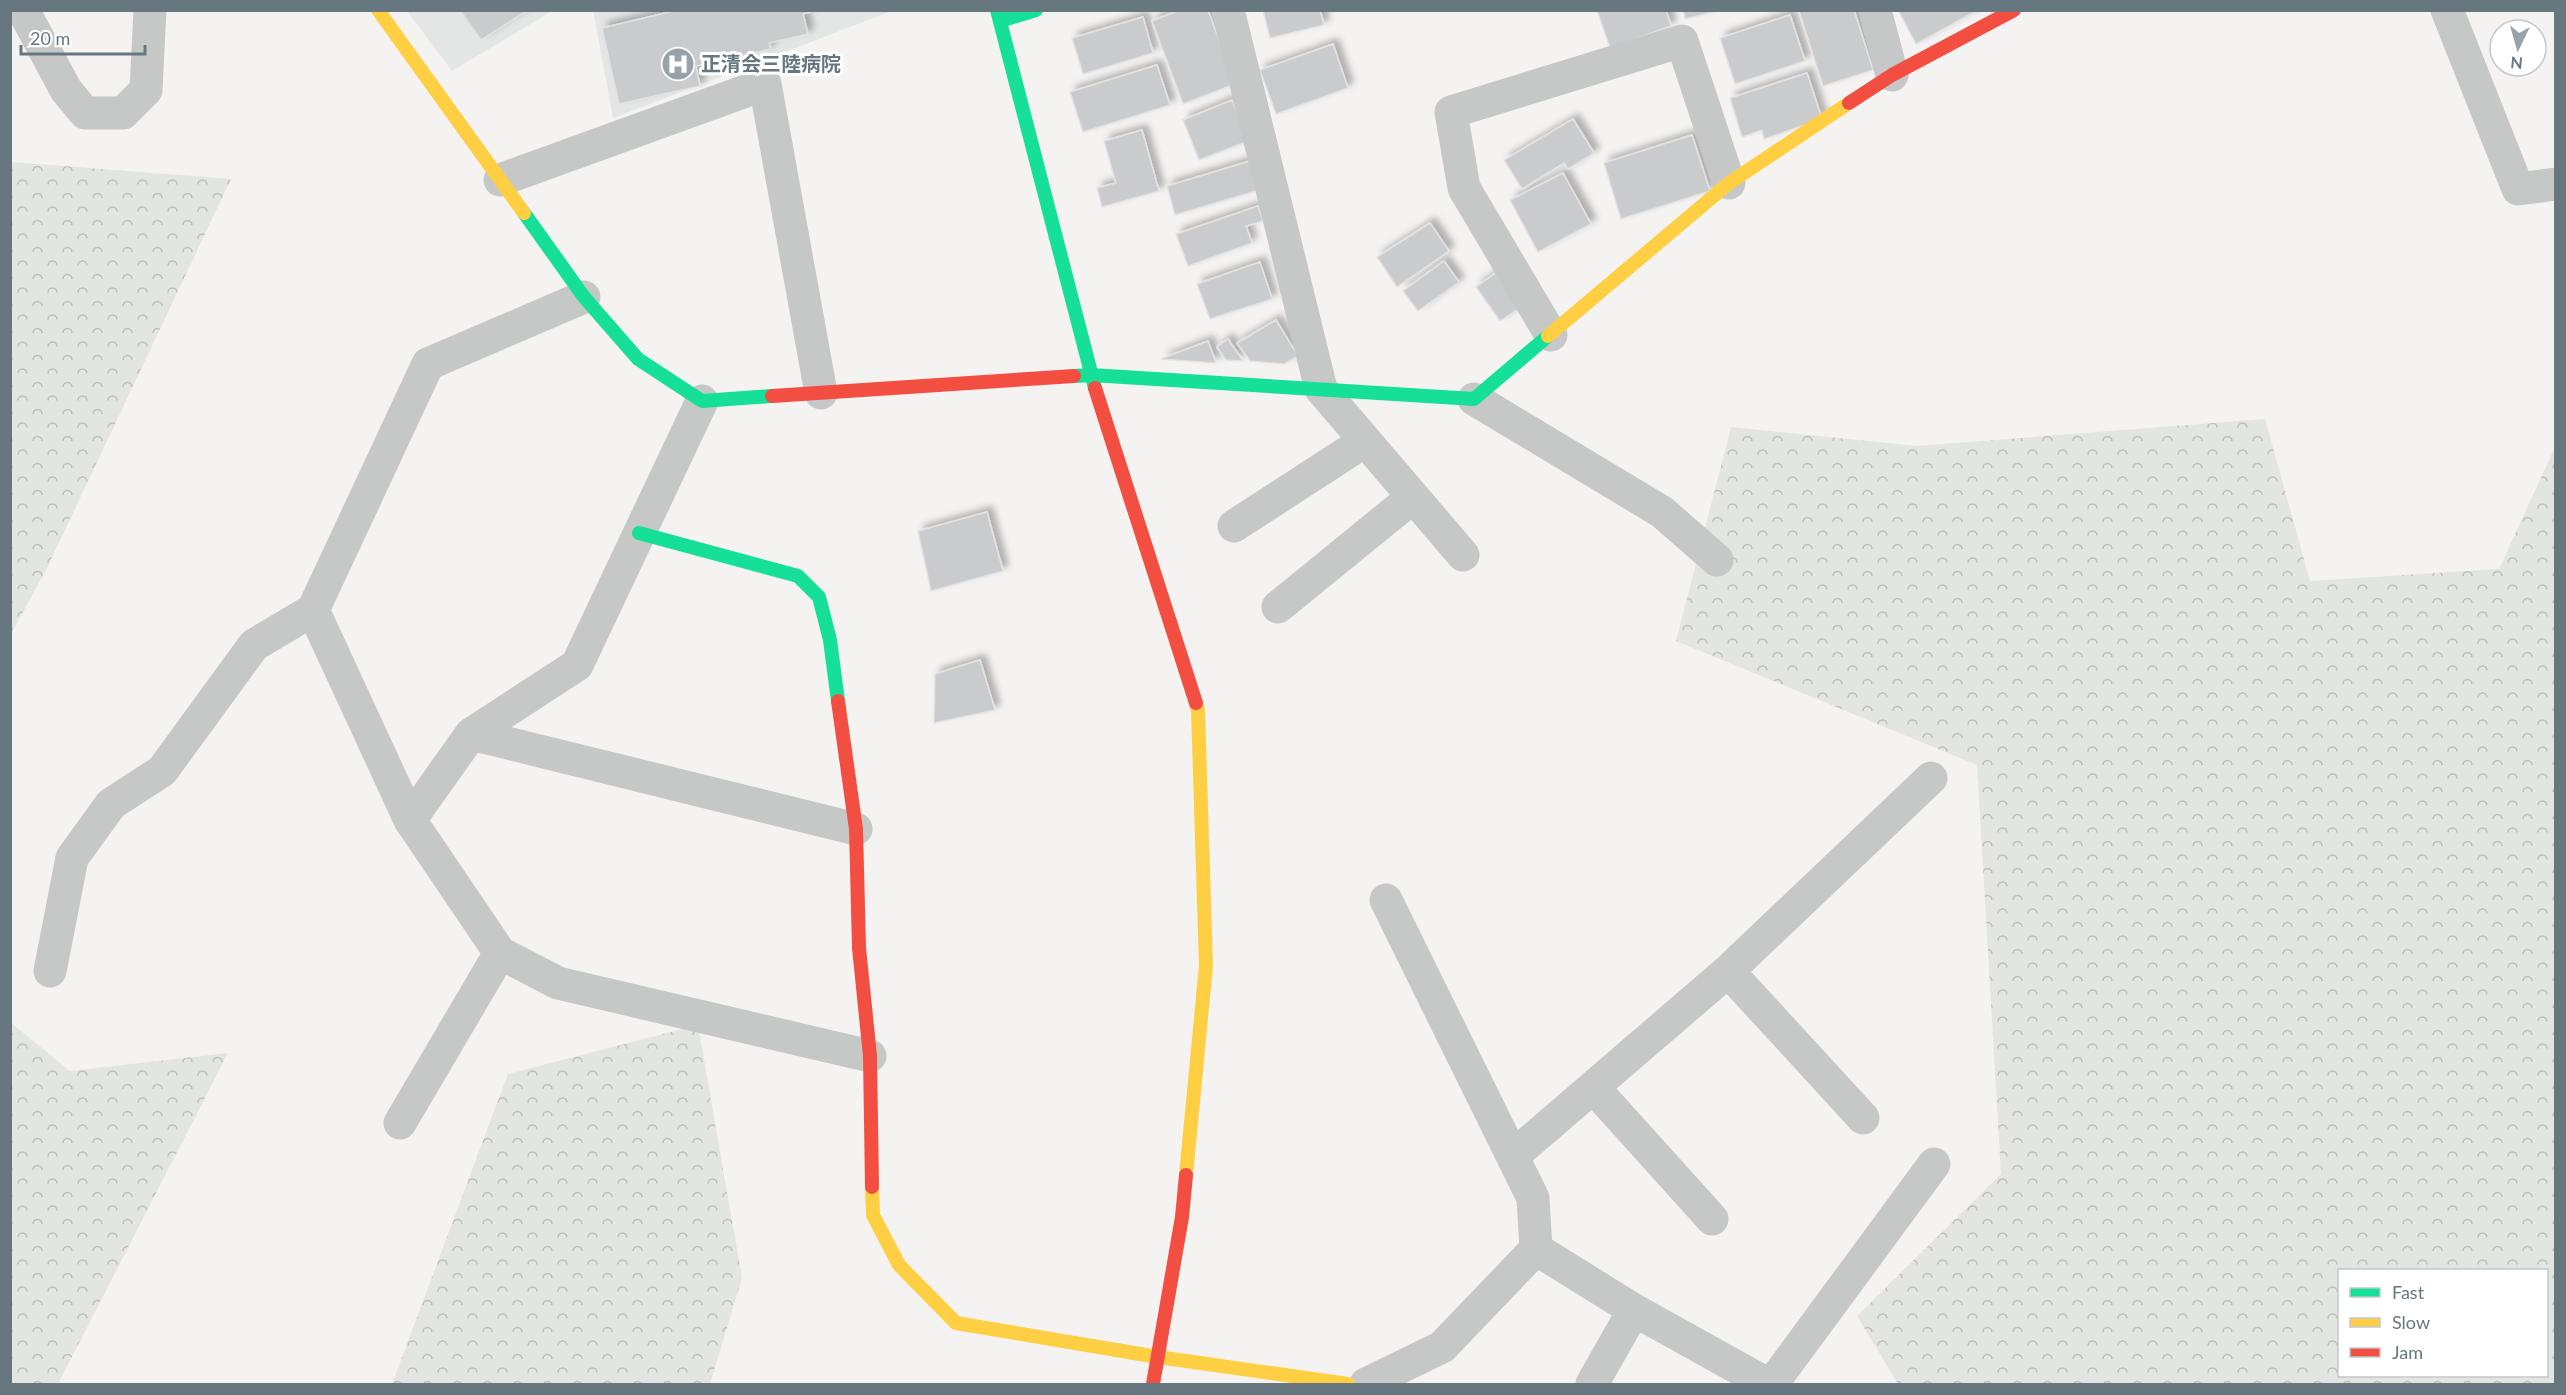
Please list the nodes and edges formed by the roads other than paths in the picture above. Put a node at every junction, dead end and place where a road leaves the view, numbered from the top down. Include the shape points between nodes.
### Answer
1 (22, 10) edge
2 (150, 10) edge
3 (378, 10) edge
4 (1036, 10) edge
5 (1228, 10) edge
6 (1875, 10) edge
7 (2014, 10) edge
8 (2446, 10) edge
9 (999, 16) edge
10 (1892, 75) junction
11 (500, 180) junction
12 (1729, 183) junction
13 (2556, 184) edge
14 (584, 297) junction
15 (1551, 335) junction
16 (1091, 375) junction
17 (1321, 389) junction
18 (821, 393) junction
19 (1474, 399) junction
20 (702, 401) junction
21 (1365, 441) junction
22 (1413, 498) junction
23 (1234, 526) dead end
24 (639, 533) junction
25 (1463, 555) dead end
26 (1717, 560) dead end
27 (1278, 607) dead end
28 (313, 610) junction
29 (471, 734) junction
30 (1931, 778) dead end
31 (410, 820) junction
32 (856, 829) junction
33 (1386, 900) dead end
34 (500, 953) junction
35 (50, 971) dead end
36 (1728, 971) junction
37 (870, 1056) junction
38 (1593, 1087) junction
39 (1863, 1118) dead end
40 (400, 1123) dead end
41 (1513, 1156) junction
42 (1934, 1164) dead end
43 (1712, 1219) dead end
44 (1536, 1249) junction
45 (1634, 1310) junction
46 (1158, 1357) junction
47 (1153, 1384) edge
48 (1348, 1384) edge
49 (1366, 1384) edge
50 (1592, 1384) edge
51 (1767, 1384) edge
52 (1772, 1384) edge

1 - 2 street via 66,90 85,113 123,113 146,90
3 - 11 street
4 - 9 street
5 - 17 street
6 - 10 street
7 - 10 street
8 - 13 street via 2518,189
9 - 16 street
10 - 12 street
11 - 14 street
11 - 18 street via 765,84
12 - 15 street
12 - 15 street via 1682,41 1451,112 1464,188
14 - 20 street via 638,359
14 - 28 street via 428,364
15 - 19 street
16 - 17 street
16 - 18 street
16 - 46 street via 1198,710 1206,966 1182,1217
17 - 19 street
17 - 21 street
18 - 20 street
19 - 26 street via 1662,512
20 - 24 street
21 - 22 street
21 - 23 street
22 - 25 street
22 - 27 street
24 - 29 street via 577,665
24 - 32 street via 798,576 819,597 830,640
28 - 31 street
28 - 35 street via 254,645 162,771 111,804 72,858
29 - 31 street
29 - 32 street
30 - 36 street
31 - 34 street
32 - 37 street via 859,948
33 - 41 street
34 - 37 street via 558,983
34 - 40 street
36 - 38 street
36 - 39 street
37 - 46 street via 873,1215 899,1265 956,1323
38 - 41 street
38 - 43 street
41 - 44 street via 1533,1198
42 - 52 street
44 - 45 street
44 - 49 street via 1442,1347
45 - 50 street
45 - 51 street
46 - 47 street
46 - 48 street

